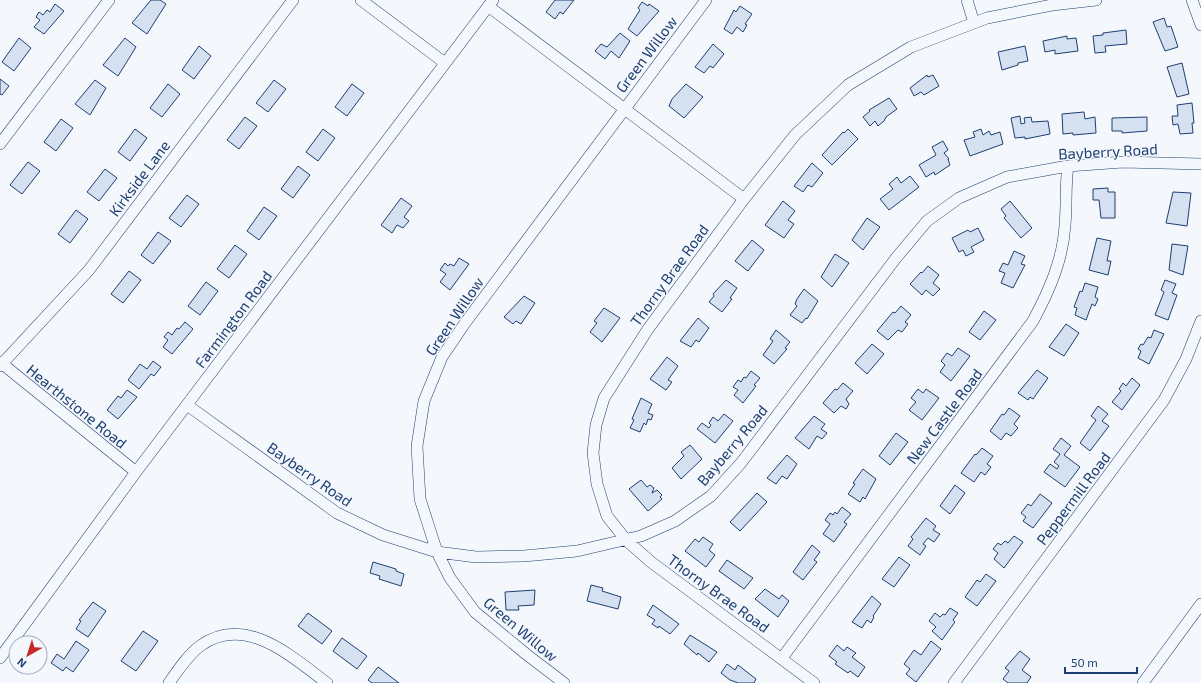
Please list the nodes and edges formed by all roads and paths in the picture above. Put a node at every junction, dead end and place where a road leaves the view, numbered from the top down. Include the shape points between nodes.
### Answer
1 (109, 0) edge
2 (293, 0) edge
3 (361, 0) edge
4 (706, 0) edge
5 (966, 0) edge
6 (1096, 0) edge
7 (1192, 0) edge
8 (490, 3) edge
9 (974, 24) junction
10 (1201, 25) edge
11 (446, 63) junction
12 (624, 109) junction
13 (0, 144) edge
14 (1201, 164) edge
15 (1068, 166) junction
16 (744, 199) junction
17 (1201, 321) edge
18 (1, 364) edge
19 (187, 405) junction
20 (136, 472) junction
21 (626, 540) junction
22 (437, 552) junction
23 (1199, 610) edge
24 (0, 658) edge
25 (782, 658) junction
26 (169, 683) edge
27 (327, 683) edge
28 (564, 683) edge
29 (814, 683) edge
30 (954, 683) edge
31 (1143, 683) edge

1 - 13 street
2 - 18 street, Kirkside Lane via 89,270
3 - 11 street
4 - 12 street, Green Willow
5 - 9 street
6 - 9 street, Thorny Brae Road via 1052,5 987,18
7 - 10 street
8 - 11 street, Farmington Road
8 - 12 street
9 - 16 street, Thorny Brae Road via 911,47 848,86 795,135
11 - 19 street, Farmington Road
12 - 16 street
12 - 22 street, Green Willow via 442,357 424,401 417,446 420,499
14 - 15 street, Bayberry Road via 1123,162
15 - 21 street, Bayberry Road via 1007,176 960,198 927,221 896,258 741,463 711,496 675,521
15 - 25 street, New Castle Road via 1065,225 1060,257 1055,275 1033,321
16 - 21 street, Thorny Brae Road via 648,329 604,398 596,425 593,453 607,516
17 - 30 street, Peppermill Road via 1186,359 1164,400
18 - 20 street, Hearthstone Road
19 - 20 street, Farmington Road
19 - 22 street, Bayberry Road via 337,514 383,535
20 - 24 street, Farmington Road
21 - 22 street, Bayberry Road via 577,551 524,556 476,557
21 - 25 street, Thorny Brae Road via 651,562
22 - 28 street, Green Willow via 450,578 475,612
23 - 31 street
25 - 29 street, Thorny Brae Road
26 - 27 street via 200,646 228,634 255,637 277,646

